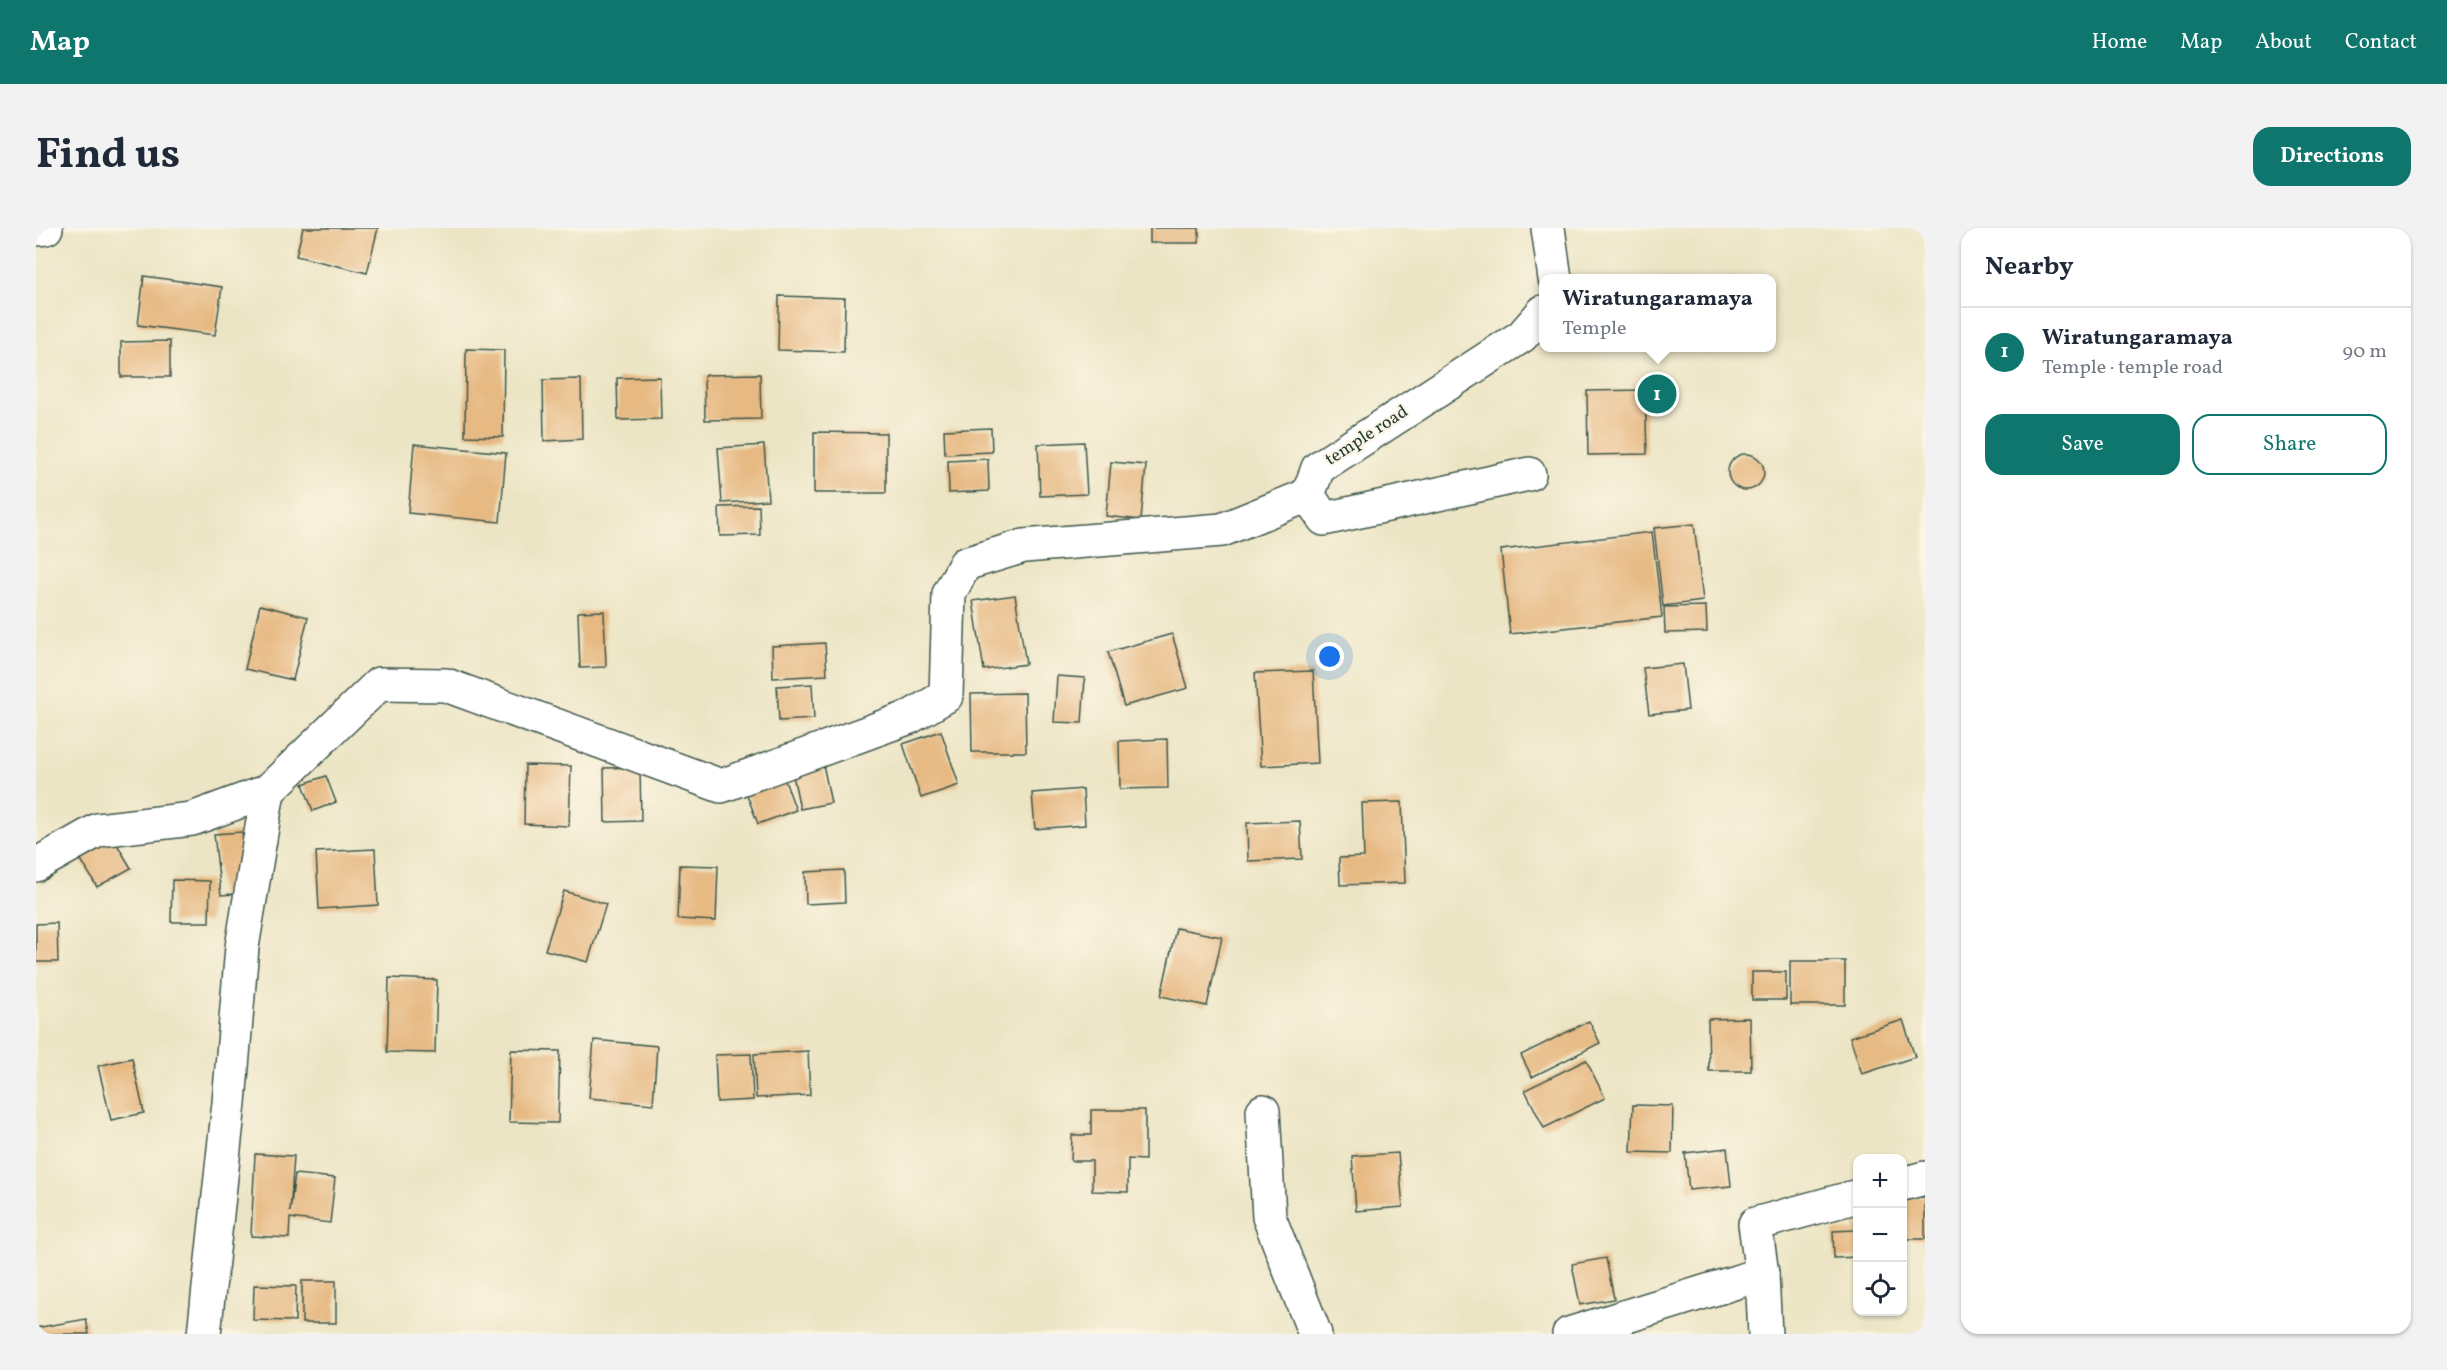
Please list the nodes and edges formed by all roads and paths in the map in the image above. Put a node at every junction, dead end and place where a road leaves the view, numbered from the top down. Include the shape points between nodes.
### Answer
1 (46, 228) edge
2 (1548, 228) edge
3 (36, 229) edge
4 (1554, 274) edge
5 (1539, 317) edge
6 (1529, 474) dead end
7 (1308, 495) junction
8 (268, 790) junction
9 (36, 865) edge
10 (1263, 1111) dead end
11 (1925, 1178) edge
12 (1907, 1183) edge
13 (1853, 1197) edge
14 (1762, 1274) junction
15 (204, 1334) edge
16 (1315, 1334) edge
17 (1569, 1334) edge
18 (1765, 1334) edge

1 - 3 street
2 - 4 street
5 - 7 street, temple road via 1522,336 1318,468
6 - 7 street via 1324,519
7 - 8 street via 1221,530 1024,546 965,564 949,594 946,696 910,717 720,786 446,685 379,684
8 - 9 street via 192,819 98,830
8 - 15 street via 242,946
10 - 16 street via 1269,1218
11 - 12 street
13 - 14 street via 1755,1224
14 - 17 street
14 - 18 street

